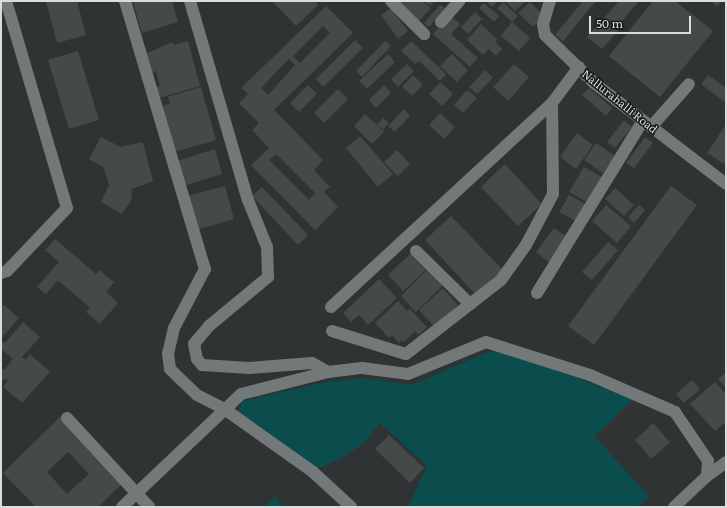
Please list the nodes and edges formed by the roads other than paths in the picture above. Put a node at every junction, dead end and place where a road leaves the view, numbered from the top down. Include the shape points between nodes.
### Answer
1 (6, 1) edge
2 (125, 1) edge
3 (190, 1) edge
4 (391, 1) edge
5 (459, 1) edge
6 (550, 1) edge
7 (442, 22) dead end
8 (424, 34) dead end
9 (579, 67) junction
10 (689, 84) dead end
11 (552, 103) junction
12 (647, 124) junction
13 (726, 184) edge
14 (416, 251) dead end
15 (1, 273) edge
16 (537, 293) dead end
17 (470, 304) junction
18 (331, 307) dead end
19 (332, 331) dead end
20 (328, 372) junction
21 (223, 408) junction
22 (67, 418) dead end
23 (726, 462) edge
24 (707, 476) junction
25 (136, 493) junction
26 (122, 507) edge
27 (148, 507) edge
28 (351, 507) edge
29 (674, 507) edge

1 - 15 street via 67,208 7,271
2 - 21 street via 204,269 174,328 168,353 170,369 197,395
3 - 20 street via 248,200 268,247 268,277 209,326 194,344 196,359 202,365 249,368 312,363
4 - 8 street
5 - 7 street
6 - 9 street, Nallurahalli Road via 544,24 545,35
9 - 11 street
9 - 12 street, Nallurahalli Road via 594,83
10 - 12 street
11 - 17 street via 553,194 526,245 501,280
11 - 18 street
12 - 13 street, Nallurahalli Road
12 - 16 street
14 - 17 street
17 - 19 street via 406,354
20 - 21 street via 241,394
20 - 24 street via 362,368 408,374 486,342 590,375 675,412 708,461
21 - 25 street
21 - 28 street via 313,472
22 - 25 street
23 - 24 street
24 - 29 street
25 - 26 street
25 - 27 street

